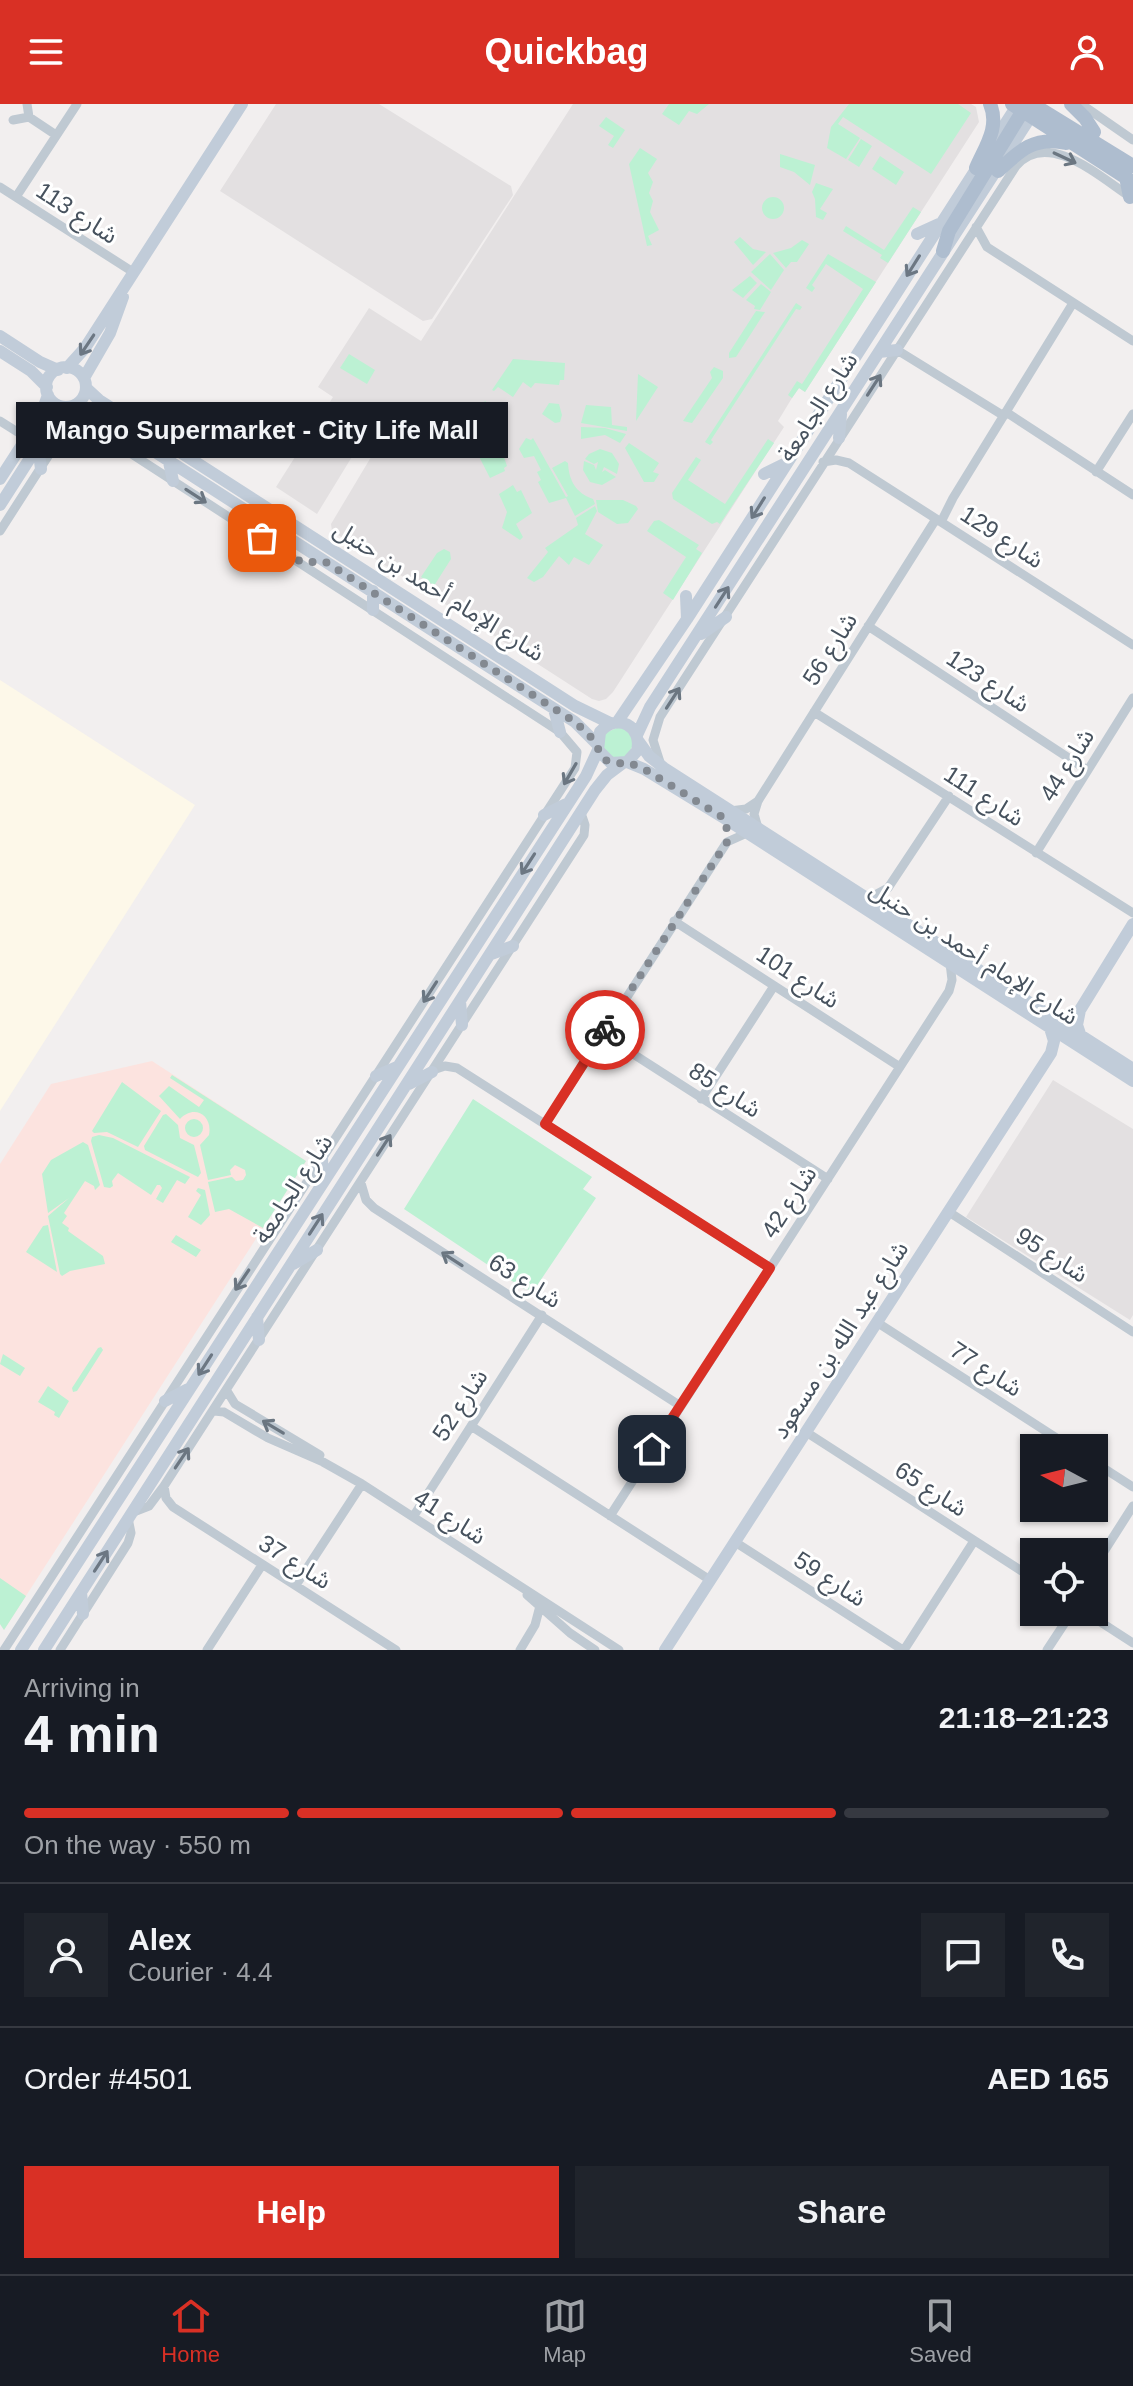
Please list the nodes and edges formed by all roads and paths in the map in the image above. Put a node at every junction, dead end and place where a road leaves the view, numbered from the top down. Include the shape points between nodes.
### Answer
1 (27, 104) edge
2 (77, 104) edge
3 (242, 104) edge
4 (990, 104) edge
5 (1071, 104) edge
6 (1081, 104) edge
7 (1029, 106) edge
8 (29, 117) junction
9 (13, 120) dead end
10 (1094, 132) junction
11 (56, 135) junction
12 (1133, 140) edge
13 (1076, 146) junction
14 (1133, 157) edge
15 (976, 168) junction
16 (998, 171) junction
17 (1131, 175) edge
18 (0, 187) edge
19 (16, 197) junction
20 (1132, 198) edge
21 (939, 224) junction
22 (976, 227) junction
23 (917, 234) dead end
24 (965, 245) junction
25 (987, 247) junction
26 (943, 251) junction
27 (133, 272) junction
28 (883, 291) dead end
29 (1075, 304) junction
30 (885, 310) junction
31 (0, 336) edge
32 (1133, 341) edge
33 (897, 350) junction
34 (0, 351) edge
35 (879, 352) junction
36 (63, 369) junction
37 (85, 383) junction
38 (47, 391) junction
39 (816, 395) dead end
40 (71, 406) junction
41 (821, 409) junction
42 (841, 410) junction
43 (1133, 414) edge
44 (1005, 415) junction
45 (102, 418) junction
46 (0, 421) edge
47 (110, 438) junction
48 (839, 438) junction
49 (32, 442) junction
50 (169, 462) junction
51 (787, 462) junction
52 (823, 462) junction
53 (849, 463) junction
54 (41, 469) junction
55 (1096, 472) junction
56 (764, 474) dead end
57 (0, 479) edge
58 (173, 481) junction
59 (1133, 495) edge
60 (0, 505) edge
61 (937, 520) junction
62 (0, 531) edge
63 (324, 561) junction
64 (303, 563) junction
65 (373, 591) junction
66 (686, 596) dead end
67 (373, 610) junction
68 (726, 617) junction
69 (687, 619) junction
70 (868, 626) junction
71 (695, 639) junction
72 (1133, 645) edge
73 (514, 683) junction
74 (500, 691) junction
75 (1133, 698) edge
76 (554, 709) junction
77 (814, 712) junction
78 (614, 722) junction
79 (560, 732) junction
80 (638, 738) junction
81 (597, 747) junction
82 (625, 762) junction
83 (664, 768) junction
84 (1087, 770) junction
85 (949, 796) junction
86 (758, 801) junction
87 (569, 803) junction
88 (581, 813) junction
89 (544, 815) junction
90 (727, 815) junction
91 (752, 830) junction
92 (727, 842) junction
93 (1036, 853) junction
94 (888, 888) junction
95 (865, 897) junction
96 (890, 913) junction
97 (1133, 913) edge
98 (674, 921) junction
99 (1133, 924) edge
100 (470, 930) junction
101 (513, 946) junction
102 (471, 951) junction
103 (491, 954) junction
104 (950, 963) junction
105 (976, 980) junction
106 (774, 986) junction
107 (949, 991) junction
108 (460, 1001) junction
109 (1080, 1010) junction
110 (1052, 1024) junction
111 (462, 1025) junction
112 (602, 1034) junction
113 (1077, 1039) junction
114 (448, 1047) junction
115 (1051, 1053) junction
116 (397, 1067) junction
117 (900, 1067) junction
118 (457, 1068) junction
119 (1133, 1069) edge
120 (432, 1072) junction
121 (376, 1076) junction
122 (1133, 1081) edge
123 (407, 1085) junction
124 (701, 1099) junction
125 (371, 1108) junction
126 (545, 1124) junction
127 (322, 1158) junction
128 (355, 1163) junction
129 (828, 1179) junction
130 (323, 1183) junction
131 (361, 1183) junction
132 (949, 1212) junction
133 (317, 1250) junction
134 (290, 1266) junction
135 (770, 1268) junction
136 (542, 1315) junction
137 (257, 1317) junction
138 (878, 1323) junction
139 (1133, 1332) edge
140 (259, 1340) junction
141 (191, 1388) junction
142 (227, 1391) junction
143 (165, 1401) junction
144 (679, 1405) junction
145 (214, 1411) junction
146 (471, 1426) junction
147 (806, 1432) junction
148 (1050, 1434) edge
149 (1108, 1471) edge
150 (362, 1484) junction
151 (164, 1486) junction
152 (1133, 1487) edge
153 (149, 1506) junction
154 (1133, 1506) edge
155 (173, 1507) junction
156 (130, 1516) junction
157 (610, 1516) junction
158 (413, 1517) junction
159 (974, 1541) junction
160 (735, 1542) junction
161 (1108, 1545) edge
162 (73, 1547) junction
163 (77, 1565) junction
164 (262, 1565) junction
165 (1020, 1570) edge
166 (710, 1580) junction
167 (517, 1584) junction
168 (296, 1585) junction
169 (81, 1592) junction
170 (55, 1600) junction
171 (540, 1606) junction
172 (83, 1614) junction
173 (558, 1622) junction
174 (1063, 1626) edge
175 (1107, 1626) edge
176 (34, 1630) junction
177 (532, 1631) junction
178 (0, 1639) edge
179 (12, 1639) junction
180 (1133, 1643) edge
181 (4, 1650) edge
182 (21, 1650) edge
183 (44, 1650) edge
184 (60, 1650) edge
185 (207, 1650) edge
186 (396, 1650) edge
187 (520, 1650) edge
188 (595, 1650) edge
189 (619, 1650) edge
190 (665, 1650) edge
191 (903, 1650) edge
192 (1047, 1650) edge

1 - 8 street
2 - 11 street
3 - 27 main road
4 - 15 main road via 992,131
5 - 10 main road
6 - 12 street
7 - 10 main road
7 - 13 main road
7 - 15 main road, شارع الجامعة
7 - 16 main road, شارع الجامعة
7 - 17 main road
7 - 26 main road via 949,231
8 - 9 street
8 - 11 street
10 - 14 main road
11 - 19 street
13 - 16 main road via 1035,142
13 - 17 main road
15 - 21 main road, شارع الجامعة
16 - 26 main road, شارع الجامعة
17 - 20 main road
18 - 19 street, شارع 113
19 - 27 street, شارع 113
22 -> 20 street via 1020,161 1037,152 1063,154
21 - 23 main road
21 -> 30 main road, شارع الجامعة
22 - 24 street
22 - 25 street
24 - 25 street
24 - 33 street
25 - 29 street
26 - 35 main road, شارع الجامعة
27 -> 36 main road via 85,348
27 - 37 main road
28 - 30 main road
29 - 32 street
29 - 44 street, شارع 56
30 - 41 main road, شارع الجامعة
31 - 36 main road via 44,365
33 - 35 main road
33 - 44 street
48 -> 33 street
34 - 38 main road via 31,371
35 - 42 main road, شارع الجامعة
36 - 37 main road via 77,371
36 - 38 main road via 48,380
37 - 40 main road via 83,398
37 - 78 main road, شارع الإمام أحمد بن حنبل via 124,416 575,706
38 - 40 main road via 53,402
38 - 49 main road
39 - 41 main road
40 - 45 main road, شارع الإمام أحمد بن حنبل
40 - 49 main road
41 - 51 main road, شارع الجامعة
42 - 48 main road
71 -> 42 main road, شارع الجامعة
43 - 55 street
44 - 55 street
44 - 61 street, شارع 56
45 - 47 main road
45 - 50 main road, شارع الإمام أحمد بن حنبل
46 - 49 street
47 - 54 street via 74,424
47 - 58 street
48 - 52 street
48 - 53 street
49 - 54 main road
49 - 57 main road
49 - 60 main road
50 - 58 main road
50 - 63 main road, شارع الإمام أحمد بن حنبل
51 - 56 main road
51 -> 69 main road, شارع الجامعة
52 - 53 street
52 - 68 street
53 - 61 street, شارع 129
54 - 62 street
55 - 59 street
58 -> 64 street
61 - 70 street, شارع 56
61 - 72 street, شارع 129
63 - 64 main road
63 - 65 main road, شارع الإمام أحمد بن حنبل
64 - 67 street
65 - 67 main road
65 - 73 main road, شارع الإمام أحمد بن حنبل
66 - 69 main road
67 - 74 street
68 - 71 main road
83 -> 68 street via 654,748 657,724
69 - 78 main road, شارع الجامعة
70 - 77 street, شارع 56
70 - 84 street, شارع 123
71 - 80 main road, شارع الجامعة via 650,707
73 - 74 main road
73 - 76 main road, شارع الإمام أحمد بن حنبل
74 - 79 street
75 - 84 street, شارع 44
76 - 79 main road
76 - 81 main road, شارع الإمام أحمد بن حنبل via 583,729
77 - 85 street, شارع 111
77 - 86 street, شارع 56
78 - 80 main road via 632,727
78 - 81 main road via 600,732
79 -> 89 street via 578,760
80 - 82 main road via 635,756
80 - 83 main road, شارع الإمام أحمد بن حنبل
81 - 82 main road via 611,763
81 - 87 main road, شارع الجامعة
82 - 88 main road, شارع الجامعة via 601,782
82 - 90 main road, شارع الإمام أحمد بن حنبل
83 - 90 main road, شارع الإمام أحمد بن حنبل
84 - 93 street, شارع 44
85 - 93 street, شارع 111
85 - 94 street
86 - 90 street
86 - 91 street
87 - 89 main road
87 -> 102 main road, شارع الجامعة
88 - 101 street via 584,835
88 - 103 main road, شارع الجامعة
89 - 100 street
90 - 91 main road, شارع الإمام أحمد بن حنبل
90 - 92 street
91 - 92 street
91 - 95 main road, شارع الإمام أحمد بن حنبل
91 - 104 main road, شارع الإمام أحمد بن حنبل
92 - 98 street
93 - 97 street, شارع 111
94 - 95 street
94 - 96 street
95 - 96 main road, شارع الإمام أحمد بن حنبل
96 - 110 main road, شارع الإمام أحمد بن حنبل
98 - 106 street, شارع 101
98 - 112 street
99 - 109 main road
100 - 102 main road
100 -> 121 street
101 - 103 main road
101 - 111 street
102 - 116 main road, شارع الجامعة
103 - 108 main road, شارع الجامعة
104 - 105 main road, شارع الإمام أحمد بن حنبل
104 - 107 street
105 - 107 street
105 - 110 main road, شارع الإمام أحمد بن حنبل
106 - 117 street, شارع 101
106 - 124 street
107 - 117 street, شارع 42
108 - 111 main road
108 - 123 main road, شارع الجامعة
109 - 110 main road
109 - 113 main road
110 - 113 main road, شارع الإمام أحمد بن حنبل
110 - 115 main road
111 - 114 street
112 - 124 street, شارع 85
112 - 126 street
113 - 115 main road
113 - 119 main road, شارع الإمام أحمد بن حنبل
113 - 122 main road, شارع الإمام أحمد بن حنبل
114 - 118 street
114 - 120 street
115 - 132 main road, شارع عبد الله بن مسعود
116 - 121 main road
116 - 125 main road, شارع الجامعة
117 - 129 street, شارع 42
118 - 120 street
118 - 126 street
120 - 123 main road
131 -> 120 street
121 - 127 street
123 - 128 main road, شارع الجامعة
124 - 129 street, شارع 85
125 - 128 main road via 376,1116
125 - 130 main road, شارع الجامعة
126 - 135 street
127 - 130 main road
127 -> 143 street
134 -> 128 main road, شارع الجامعة
129 - 135 street, شارع 42
130 -> 141 main road, شارع الجامعة
131 - 133 street
136 -> 131 street, شارع 63 via 374,1208
132 - 138 main road, شارع عبد الله بن مسعود
132 - 139 street, شارع 95
133 - 134 main road
133 - 140 street
134 - 137 main road, شارع الجامعة
135 - 144 street, شارع 42
136 - 144 street, شارع 63
136 - 146 street, شارع 52
137 - 140 main road
137 - 156 main road, شارع الجامعة
138 - 147 main road, شارع عبد الله بن مسعود
138 - 148 street, شارع 77
140 - 142 street
141 - 143 main road
141 - 163 main road, شارع الجامعة
142 - 145 street
150 -> 142 street, شارع 41 via 235,1404
143 - 162 street
144 - 157 street, شارع 42
145 - 150 street, شارع 41
151 -> 145 street
146 - 157 street
146 - 158 street, شارع 52
147 - 159 street, شارع 65
147 - 160 main road, شارع عبد الله بن مسعود
149 - 152 street
150 - 158 street, شارع 41
150 - 168 street
151 - 153 street
151 - 155 street
153 - 155 street
153 - 156 street
154 - 161 street
155 - 164 street, شارع 37
169 -> 156 main road, شارع الجامعة
156 - 172 street via 128,1543
157 - 166 street
158 - 167 street, شارع 41
159 - 165 street, شارع 65
159 - 191 street
160 - 166 main road, شارع عبد الله بن مسعود
160 - 191 street, شارع 59
162 - 163 main road
162 - 179 street
163 - 170 main road, شارع الجامعة
164 - 168 street, شارع 37
164 - 185 street
166 - 190 main road, شارع عبد الله بن مسعود
167 - 171 street, شارع 41
167 - 189 street, شارع 41
168 - 186 street, شارع 37
169 - 172 main road
169 - 183 main road, شارع الجامعة
170 - 176 main road, شارع الجامعة
170 - 183 main road via 61,1609 45,1635
171 - 173 street, شارع 41
171 - 177 street
172 - 184 street
173 - 177 street
173 - 188 street, شارع 41
174 - 192 street
175 - 180 street
176 - 179 street
176 - 182 main road, شارع الجامعة
177 - 187 street
178 - 179 street
179 - 181 street

